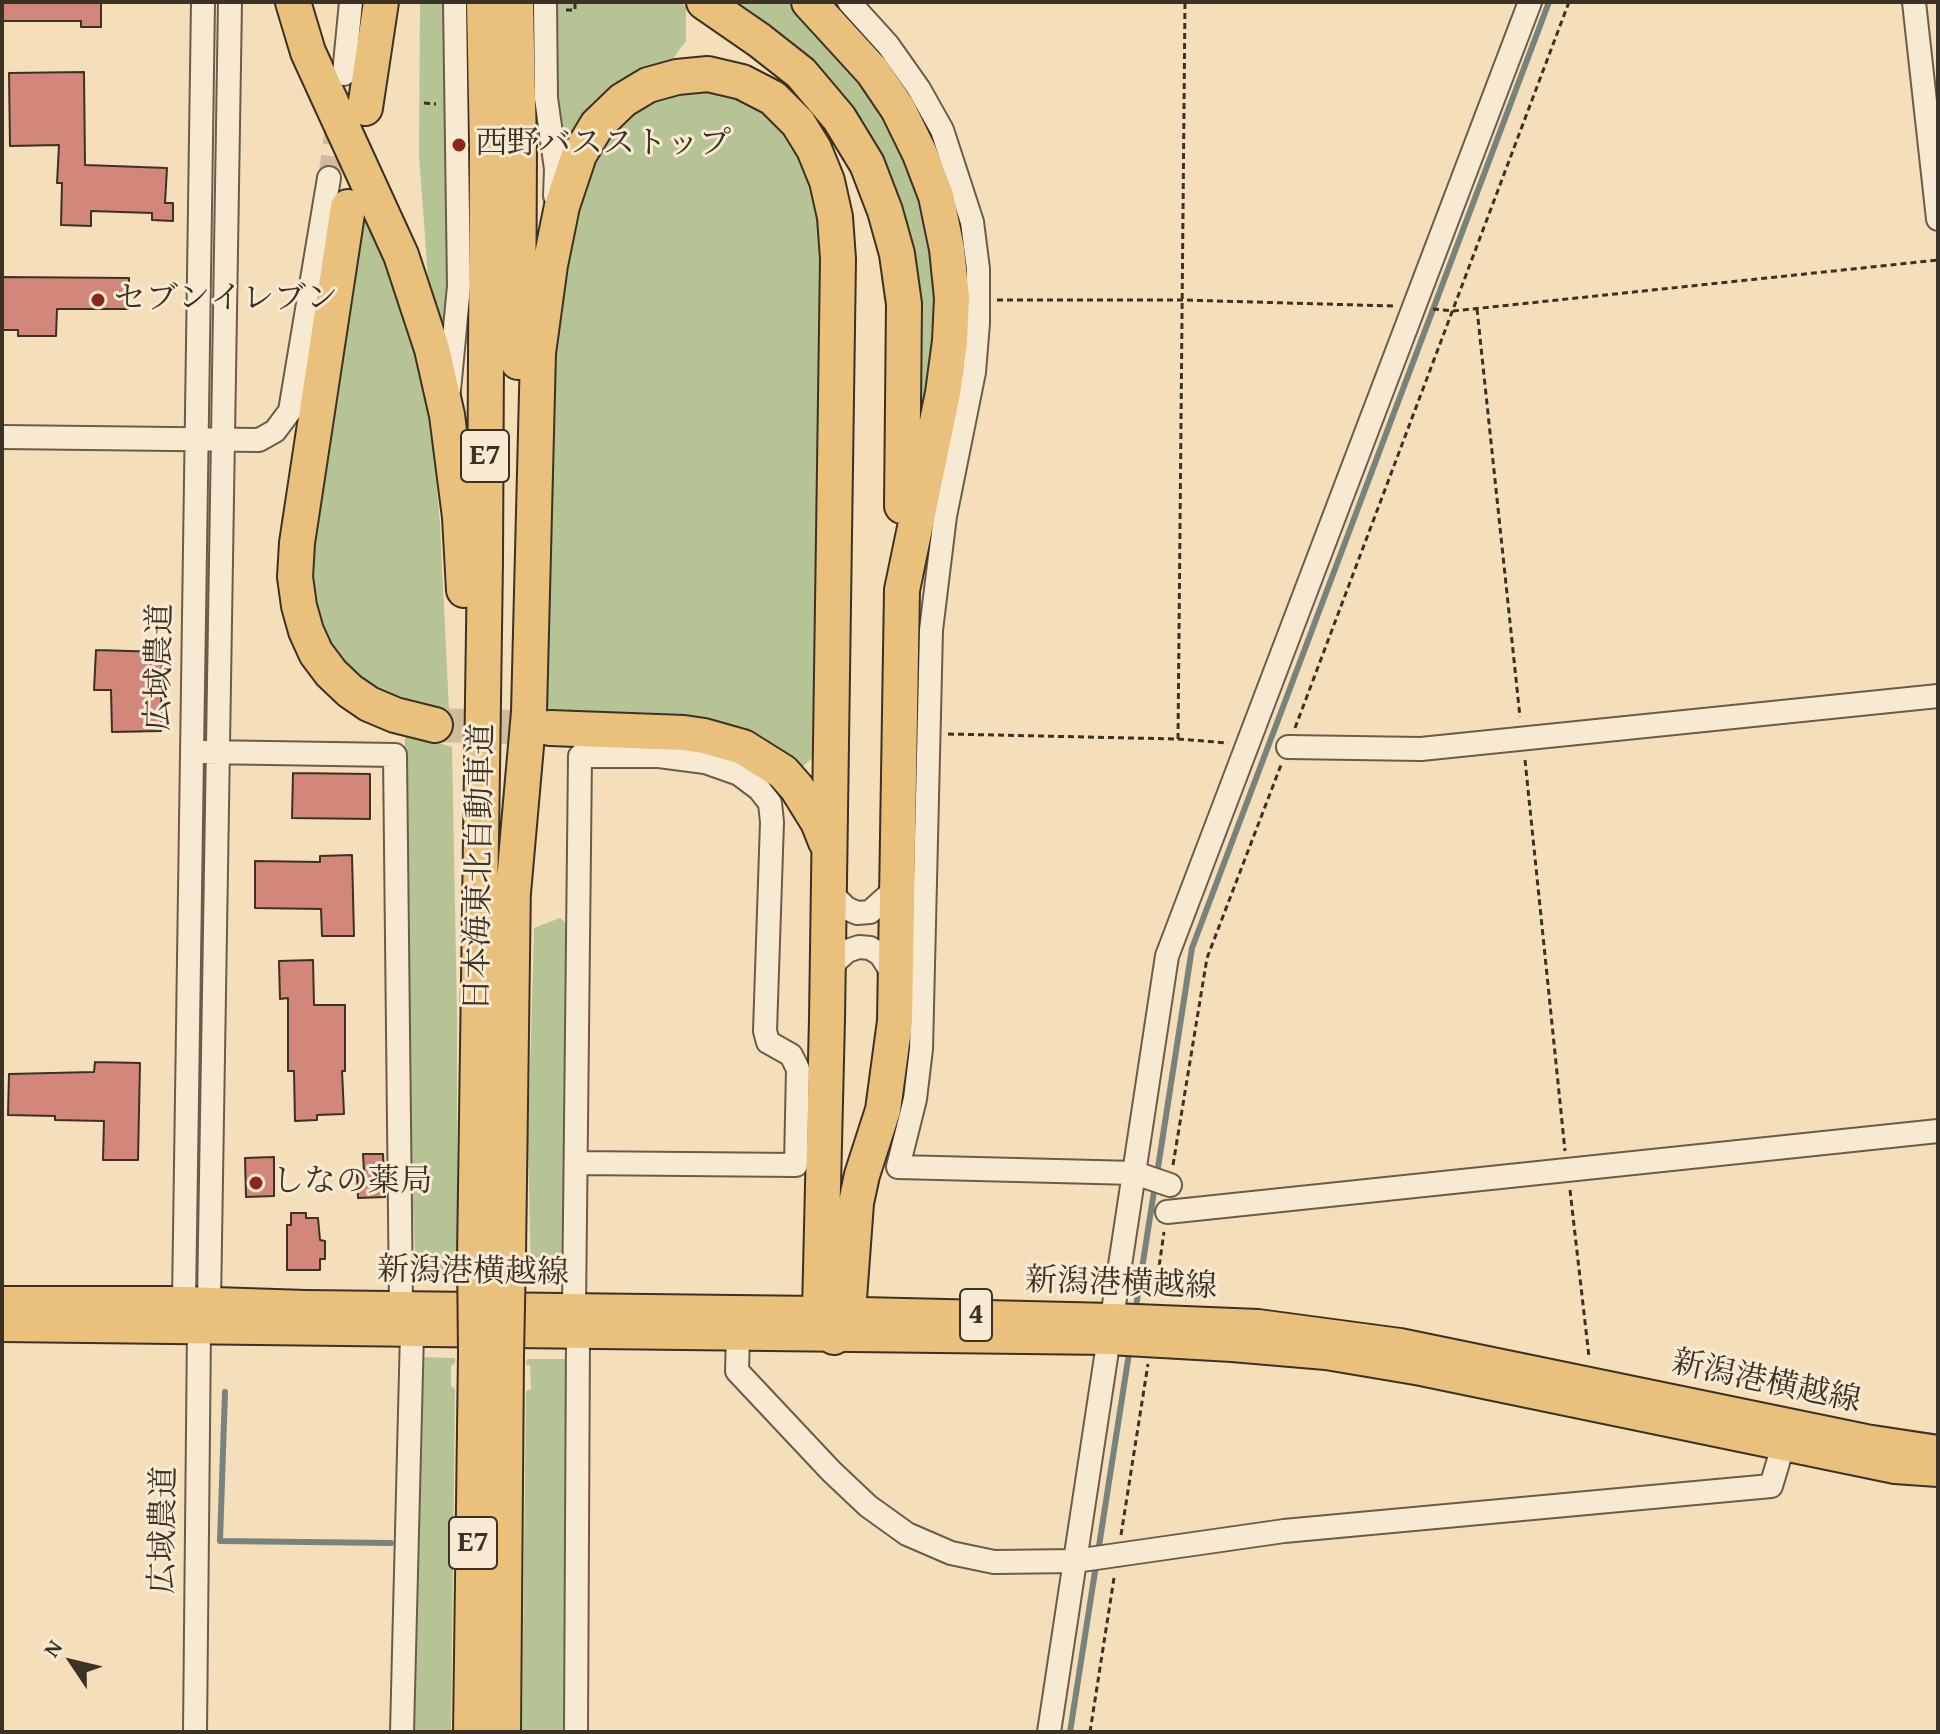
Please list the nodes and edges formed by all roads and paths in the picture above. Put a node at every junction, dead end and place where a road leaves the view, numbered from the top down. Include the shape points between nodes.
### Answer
1 (203, 2) edge
2 (230, 2) edge
3 (293, 2) edge
4 (351, 2) edge
5 (381, 2) edge
6 (455, 2) edge
7 (484, 2) edge
8 (516, 2) edge
9 (575, 2) edge
10 (704, 2) edge
11 (809, 2) edge
12 (849, 2) edge
13 (1185, 2) edge
14 (1530, 2) edge
15 (1569, 2) edge
16 (1914, 2) edge
17 (553, 6) edge
18 (344, 74) tunnel mouth
19 (365, 108) tunnel mouth
20 (329, 178) tunnel mouth
21 (348, 207) tunnel mouth
22 (1938, 219) edge
23 (1938, 260) edge
24 (550, 265) junction
25 (978, 300) junction
26 (1183, 300) junction
27 (1415, 306) junction
28 (1477, 309) junction
29 (1453, 311) junction
30 (447, 415) junction
31 (2, 437) edge
32 (196, 439) junction
33 (224, 440) junction
34 (902, 590) junction
35 (1938, 696) edge
36 (435, 725) tunnel mouth
37 (550, 728) tunnel mouth
38 (929, 734) junction
39 (1523, 738) junction
40 (1178, 739) junction
41 (1247, 744) junction
42 (1288, 747) junction
43 (192, 752) junction
44 (219, 753) junction
45 (828, 846) junction
46 (898, 868) junction
47 (828, 890) junction
48 (496, 907) junction
49 (828, 977) junction
50 (896, 980) junction
51 (1938, 1131) edge
52 (576, 1163) junction
53 (1567, 1170) junction
54 (1135, 1173) junction
55 (1170, 1185) joint
56 (1167, 1212) joint
57 (2, 1301) edge
58 (401, 1305) junction
59 (197, 1310) junction
60 (1152, 1319) junction
61 (834, 1320) junction
62 (576, 1321) junction
63 (2, 1327) edge
64 (1110, 1329) junction
65 (412, 1332) junction
66 (738, 1336) junction
67 (491, 1354) junction
68 (1585, 1381) junction
69 (1783, 1446) junction
70 (1938, 1450) edge
71 (1938, 1472) edge
72 (1075, 1561) junction
73 (195, 1732) edge
74 (402, 1732) edge
75 (471, 1732) edge
76 (503, 1732) edge
77 (576, 1732) edge
78 (1049, 1732) edge

1 - 32 street, 広域農道
2 - 33 street, 広域農道
3 - 30 highway via 308,52 401,255
4 - 18 street
5 - 19 highway
6 - 30 street via 459,286
7 - 48 highway, 日本海東北自動車道 / E7
8 - 48 highway, 日本海東北自動車道 / E7 via 519,276
9 - 17 path via 575,10
10 - 34 highway via 801,73 839,118 867,164 885,211 904,304
11 - 34 highway via 873,72 898,109 931,182 947,249 950,341
12 - 25 street via 888,45 942,130 972,222
13 - 26 path
14 - 27 street
15 - 29 path
16 - 22 street
17 - 24 street via 546,98 556,169
20 - 33 street via 290,411 267,438
21 - 36 highway via 297,543 299,606 316,653 350,691 395,715
23 - 28 path
24 - 45 highway via 579,155 597,125 648,85 708,74 742,82 773,98 814,149 827,181 838,259
24 - 48 highway via 538,353 529,712
25 - 26 path
25 - 38 street via 974,372 937,567
26 - 27 path
26 - 40 path
27 - 41 street
28 - 29 path
28 - 39 path
29 - 42 path
30 - 48 highway
31 - 32 street
32 - 33 street
32 - 43 street, 広域農道
33 - 44 street, 広域農道
34 - 46 highway
35 - 39 street
37 - 45 highway via 684,733 743,747 783,772 797,788
38 - 40 path
38 - 54 street via 921,1049 898,1167
39 - 42 street via 1421,749
39 - 53 path
40 - 41 path
41 - 54 street via 1167,956
42 - 55 path via 1207,958
43 - 44 street
43 - 59 street, 広域農道
44 - 58 street via 395,755
44 - 59 street, 広域農道
45 - 47 highway
46 - 47 street via 890,894 870,912 846,908
46 - 50 highway
47 - 49 highway
48 - 67 highway, 日本海東北自動車道 / E7, bridge
49 - 50 street via 837,960 859,947 880,954
49 - 61 highway
50 - 61 highway via 883,1110 862,1175
51 - 53 street
52 - 52 street via 796,1165 798,1069 791,1055 768,1042 765,1031 770,803 739,774 705,762 659,756 580,756
52 - 62 street
53 - 56 street
53 - 68 path via 1589,1357
54 - 55 street
54 - 64 street
56 - 60 path
57 - 59 main road, 新潟港横越線 / 4
58 - 59 main road, 新潟港横越線 / 4
58 - 62 main road, 新潟港横越線 / 4
59 - 63 main road, 新潟港横越線 / 4
59 - 65 main road, 新潟港横越線 / 4
59 - 73 street, 広域農道
60 - 64 main road, 新潟港横越線 / 4
60 - 68 main road, 新潟港横越線 / 4 via 1258,1324 1400,1343
61 - 62 main road, 新潟港横越線 / 4
61 - 64 main road, 新潟港横越線 / 4
61 - 66 main road, 新潟港横越線 / 4
62 - 65 main road, 新潟港横越線 / 4
62 - 66 main road, 新潟港横越線 / 4
62 - 77 street
64 - 69 main road, 新潟港横越線 / 4 via 1436,1374
64 - 72 street
65 - 74 street
66 - 72 street via 737,1371 831,1471 907,1534 951,1553 994,1562
67 - 75 highway, 日本海東北自動車道 / E7
67 - 76 highway, 日本海東北自動車道 / E7
68 - 70 main road, 新潟港横越線 / 4
69 - 71 main road, 新潟港横越線 / 4 via 1895,1469
69 - 72 street via 1771,1486 1284,1531
72 - 78 street

